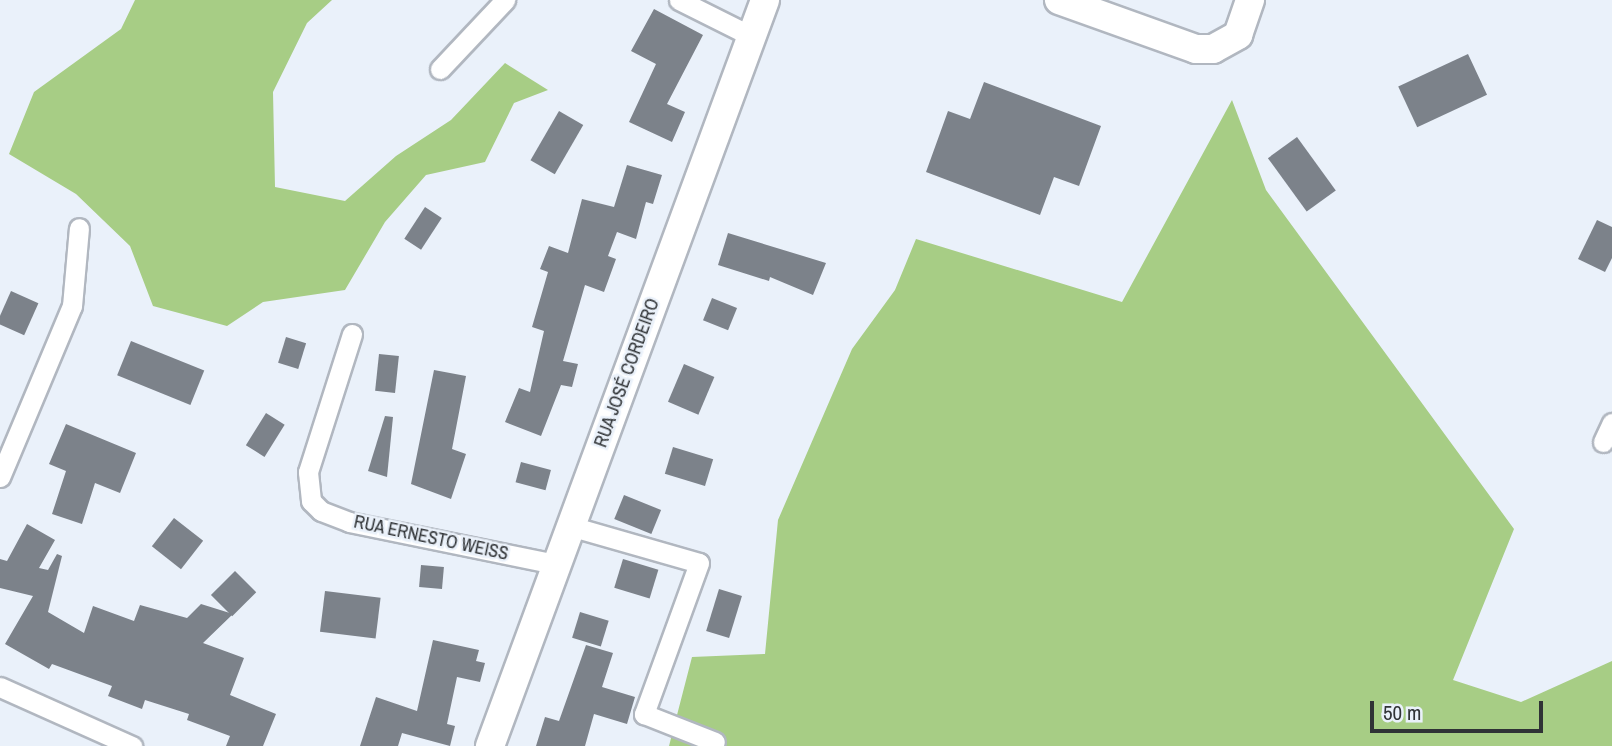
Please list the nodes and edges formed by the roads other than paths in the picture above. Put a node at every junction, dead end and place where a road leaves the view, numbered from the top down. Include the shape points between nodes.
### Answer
1 (505, 0) edge
2 (679, 0) edge
3 (765, 0) edge
4 (1059, 0) edge
5 (1250, 0) edge
6 (751, 36) junction
7 (440, 69) dead end
8 (79, 228) dead end
9 (352, 334) dead end
10 (1612, 423) edge
11 (1603, 442) dead end
12 (0, 477) edge
13 (570, 526) junction
14 (556, 564) junction
15 (0, 687) edge
16 (715, 742) dead end
17 (132, 746) edge
18 (490, 746) edge

1 - 7 street
2 - 6 street
3 - 6 street, RUA JOSÉ CORDEIRO
4 - 5 street via 1196,49 1213,49 1238,35
6 - 13 street, RUA JOSÉ CORDEIRO
8 - 12 street via 78,276 62,337
9 - 14 street, RUA ERNESTO WEISS via 308,471 311,501 349,522
10 - 11 street
13 - 14 street, RUA JOSÉ CORDEIRO
13 - 16 street via 699,563 644,715
14 - 18 street, RUA JOSÉ CORDEIRO
15 - 17 street

